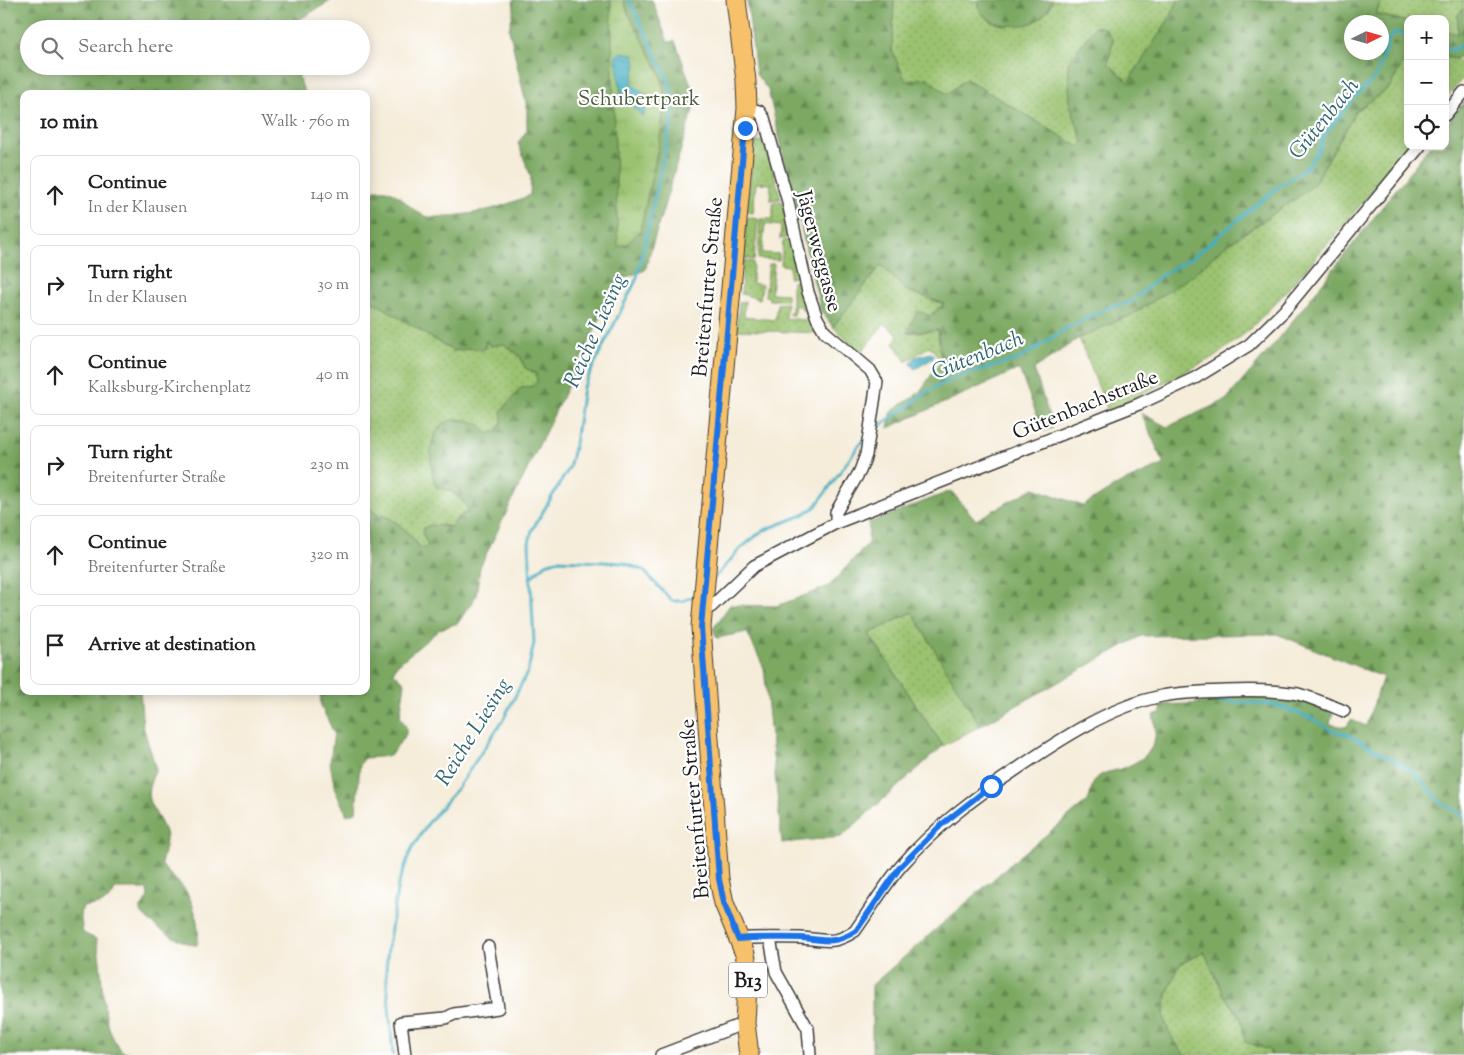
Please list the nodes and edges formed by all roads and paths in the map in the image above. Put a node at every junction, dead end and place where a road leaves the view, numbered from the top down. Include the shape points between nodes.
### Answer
1 (736, 0) edge
2 (1464, 92) edge
3 (747, 108) junction
4 (1449, 110) edge
5 (1417, 150) edge
6 (836, 523) junction
7 (702, 607) junction
8 (1344, 711) dead end
9 (770, 938) junction
10 (738, 939) junction
11 (488, 947) dead end
12 (746, 1043) edge
13 (405, 1055) edge
14 (661, 1055) edge
15 (810, 1055) edge

1 - 3 main road, Breitenfurter Straße / B13
2 - 4 street
3 - 6 street, Jägerweggasse via 760,111 764,118 817,318 826,332 870,370 877,382 868,445 860,471 836,512
3 - 7 main road, Breitenfurter Straße / B13
5 - 6 street, Gütenbachstraße via 1284,311 1235,356 1139,404
6 - 7 street, Gütenbachstraße via 754,566 712,606
7 - 10 main road, Breitenfurter Straße / B13 via 719,879
8 - 9 street via 1298,694 1242,690 1160,696 1102,717 1062,738 941,825 900,867 856,931 837,941 825,942
9 - 10 street
9 - 15 street via 776,972 808,1029
10 - 12 main road, Breitenfurter Straße / B13 via 748,975
11 - 13 street via 498,1008 401,1022
12 - 14 street

